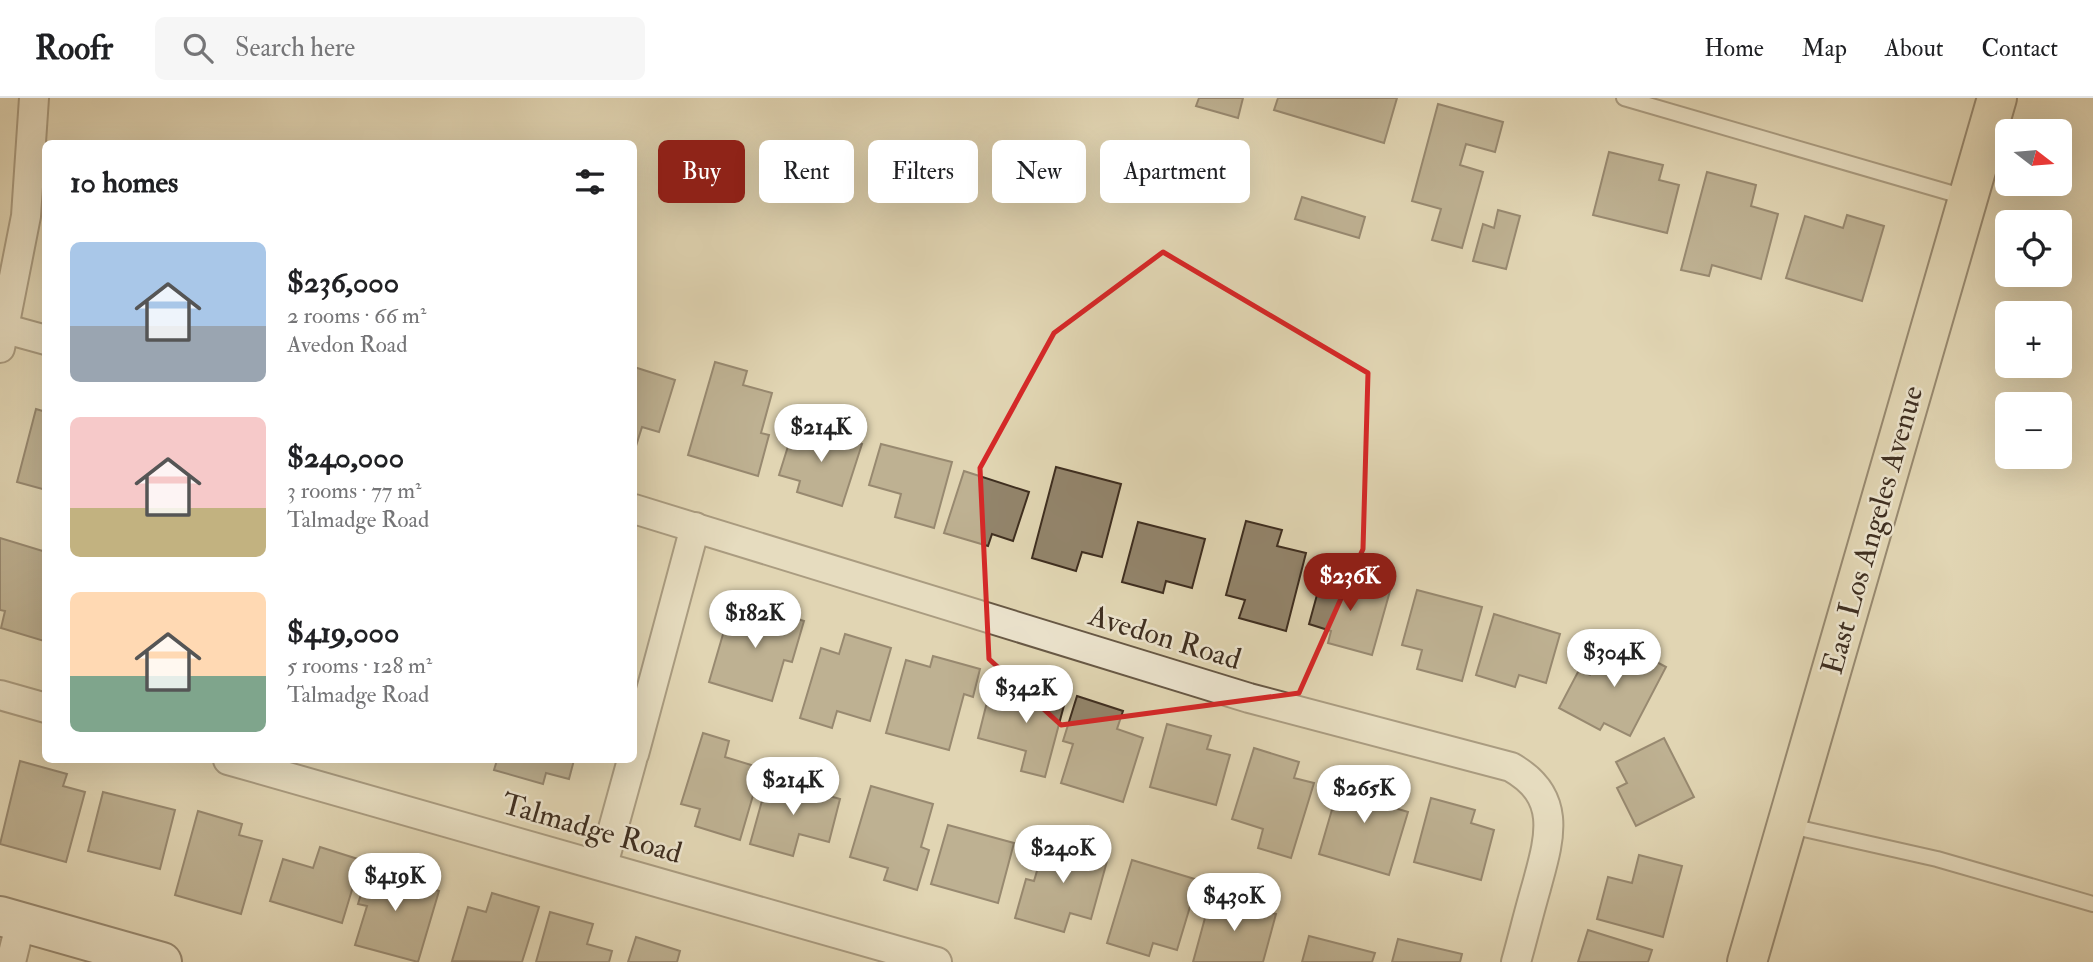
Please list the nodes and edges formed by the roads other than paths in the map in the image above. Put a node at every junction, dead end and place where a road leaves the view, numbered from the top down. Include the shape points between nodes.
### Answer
1 (34, 98) edge
2 (1624, 98) edge
3 (1997, 98) edge
4 (1969, 198) junction
5 (3, 338) edge
6 (42, 340) edge
7 (637, 510) edge
8 (695, 527) junction
9 (0, 695) edge
10 (42, 707) edge
11 (637, 743) edge
12 (239, 763) edge
13 (631, 763) edge
14 (1785, 824) junction
15 (603, 865) junction
16 (2093, 904) edge
17 (11, 919) edge
18 (861, 951) edge
19 (11, 962) edge
20 (162, 962) edge
21 (937, 962) edge
22 (1516, 962) edge
23 (1747, 962) edge

1 - 5 street via 26,216
2 - 4 lane
3 - 4 main road, East Los Angeles Avenue
4 - 14 main road, East Los Angeles Avenue
5 - 6 street
7 - 8 street, Avedon Road
8 - 11 street
8 - 22 street, Avedon Road via 1249,698 1511,768 1533,783 1548,809 1550,835
9 - 10 street
12 - 15 street, Talmadge Road
13 - 15 street
14 - 16 lane via 1937,859
14 - 23 main road, East Los Angeles Avenue
15 - 18 street, Talmadge Road
17 - 19 street
17 - 20 main road
18 - 21 street, Talmadge Road

